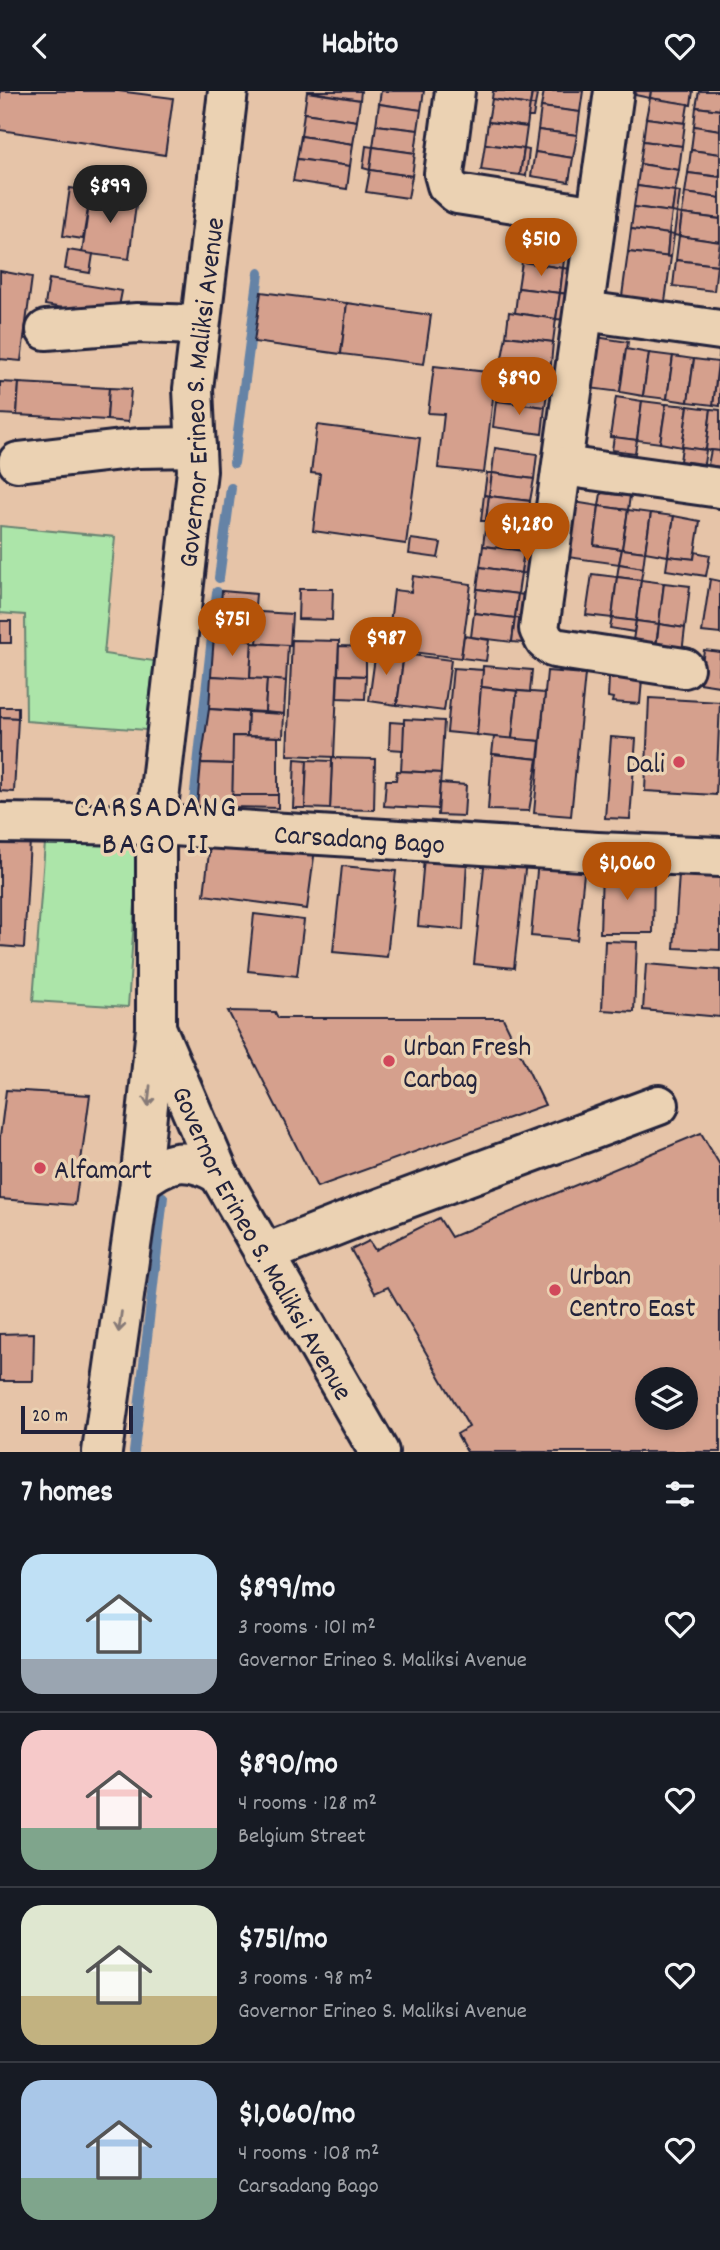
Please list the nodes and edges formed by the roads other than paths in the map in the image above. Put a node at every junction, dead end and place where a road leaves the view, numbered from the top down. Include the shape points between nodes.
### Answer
1 (228, 91) edge
2 (454, 91) edge
3 (614, 91) edge
4 (597, 216) junction
5 (584, 311) junction
6 (201, 325) junction
7 (46, 330) dead end
8 (720, 330) edge
9 (196, 447) junction
10 (18, 461) dead end
11 (563, 466) junction
12 (720, 488) edge
13 (684, 668) dead end
14 (0, 823) edge
15 (156, 825) junction
16 (720, 857) edge
17 (156, 1028) junction
18 (659, 1105) dead end
19 (219, 1174) junction
20 (140, 1182) junction
21 (264, 1254) junction
22 (102, 1452) edge
23 (379, 1452) edge

1 - 6 street, Governor Erineo S. Maliksi Avenue
2 - 4 street via 444,174 457,194
3 - 4 street
4 - 5 street
5 - 8 street
5 - 11 street
6 - 7 street via 137,323
6 - 9 street, Governor Erineo S. Maliksi Avenue via 193,389
9 - 10 street
9 - 15 street, Governor Erineo S. Maliksi Avenue via 197,471
11 - 12 street
11 - 13 street via 539,629 545,641 554,648
14 - 15 street, Carsadang Bago
15 - 16 street, Carsadang Bago
15 - 17 street, Governor Erineo S. Maliksi Avenue
17 - 19 street, Governor Erineo S. Maliksi Avenue
17 -> 20 street, Governor Erineo S. Maliksi Avenue
18 - 21 street
19 - 20 street via 178,1162 154,1170
19 - 21 street, Governor Erineo S. Maliksi Avenue
20 -> 22 street, Governor Erineo S. Maliksi Avenue
21 - 23 street, Governor Erineo S. Maliksi Avenue

